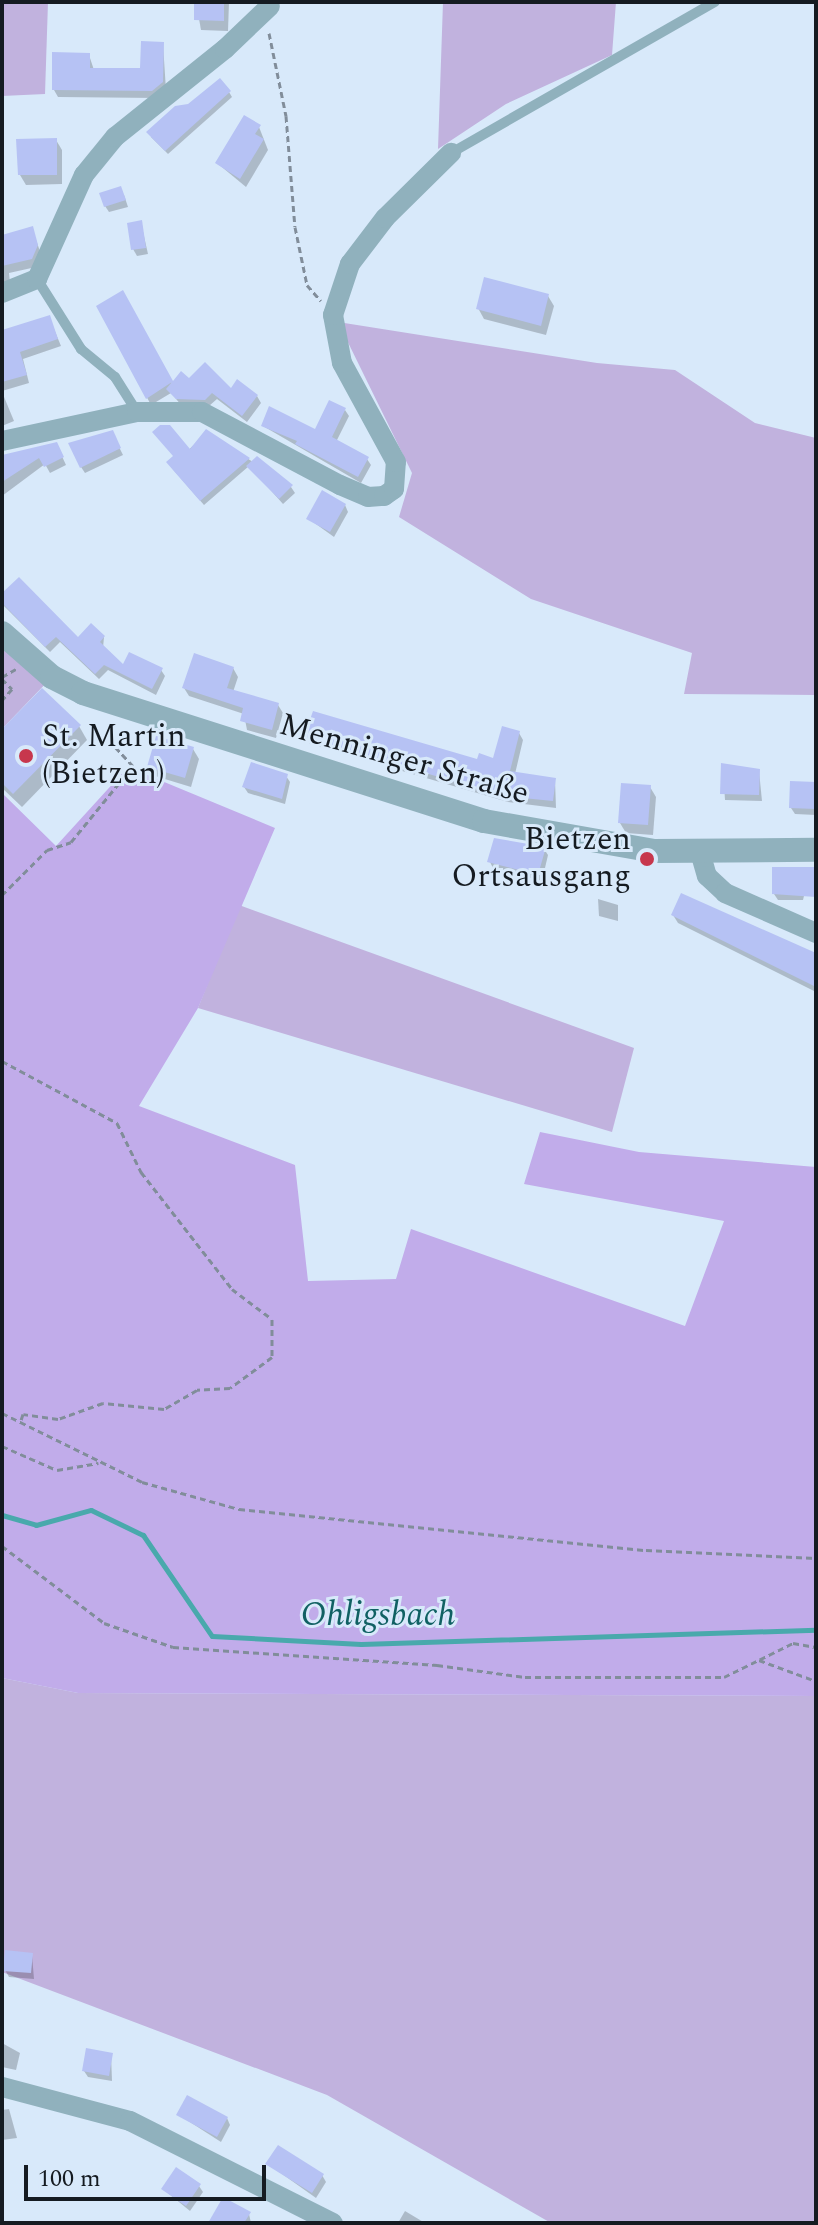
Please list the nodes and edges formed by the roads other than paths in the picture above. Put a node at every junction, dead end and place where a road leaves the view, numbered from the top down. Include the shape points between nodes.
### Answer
1 (715, 2) edge
2 (267, 8) edge
3 (451, 153) joint
4 (37, 279) junction
5 (2, 293) edge
6 (137, 412) junction
7 (2, 441) edge
8 (2, 633) edge
9 (816, 850) edge
10 (700, 852) junction
11 (816, 933) edge
12 (2, 2087) edge
13 (333, 2223) edge

1 - 3 lane
2 - 4 street via 115,137 84,175
3 - 6 street via 385,218 350,264 333,315 342,363 396,462 394,489 368,497 202,412
4 - 5 street
4 - 6 lane via 81,349 115,377
6 - 7 street
8 - 10 street, Menninger Straße via 52,677 83,693 389,795 596,845
9 - 10 street, Menninger Straße
10 - 11 street via 707,876 725,893
12 - 13 street via 130,2121

